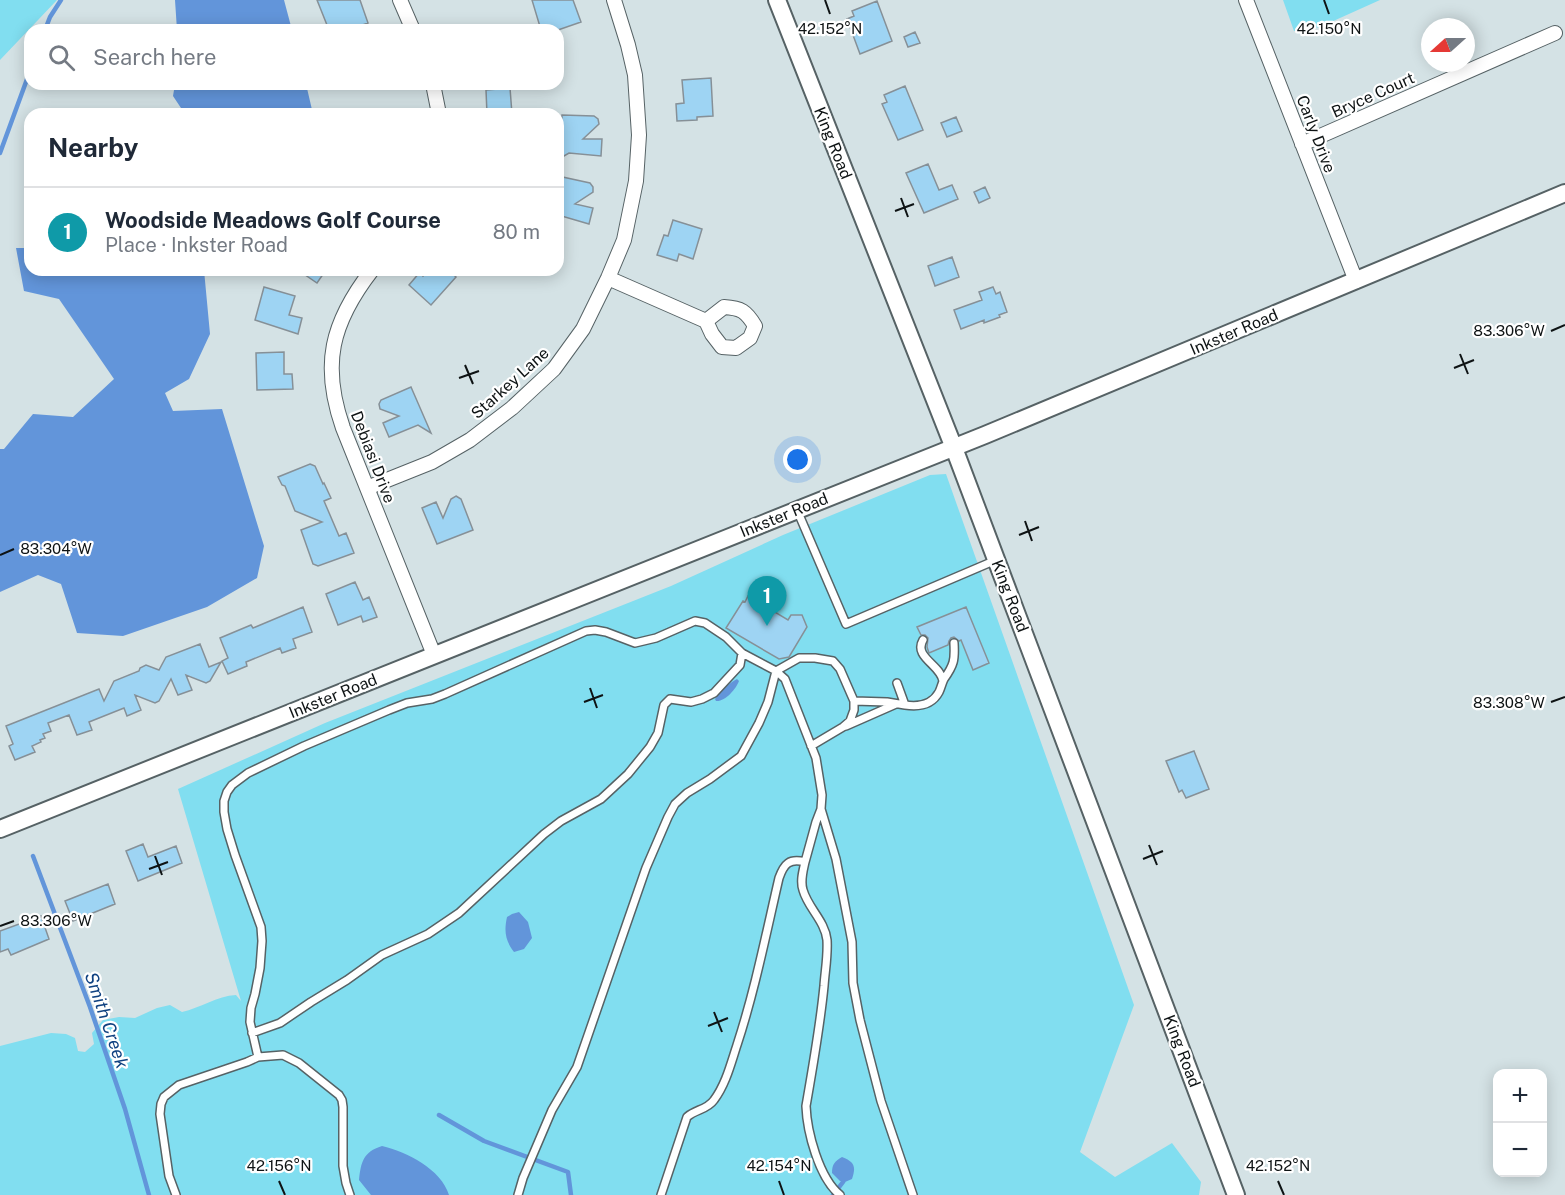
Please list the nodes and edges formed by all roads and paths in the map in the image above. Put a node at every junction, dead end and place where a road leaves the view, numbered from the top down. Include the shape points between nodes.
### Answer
1 (400, 0) edge
2 (614, 0) edge
3 (777, 0) edge
4 (1246, 0) edge
5 (410, 24) edge
6 (1555, 33) dead end
7 (434, 90) edge
8 (438, 108) edge
9 (1302, 144) junction
10 (1565, 193) edge
11 (367, 276) edge
12 (608, 279) junction
13 (1356, 281) junction
14 (706, 321) dead end
15 (954, 448) junction
16 (367, 488) junction
17 (797, 510) junction
18 (996, 560) junction
19 (922, 640) dead end
20 (954, 643) dead end
21 (741, 653) junction
22 (434, 655) junction
23 (776, 671) junction
24 (943, 681) junction
25 (897, 683) dead end
26 (854, 701) junction
27 (901, 704) junction
28 (843, 727) junction
29 (811, 746) junction
30 (821, 809) junction
31 (0, 829) edge
32 (805, 862) junction
33 (252, 1033) junction
34 (258, 1057) junction
35 (176, 1195) edge
36 (350, 1195) edge
37 (518, 1195) edge
38 (661, 1195) edge
39 (840, 1195) edge
40 (913, 1195) edge
41 (1236, 1195) edge

1 - 5 street
2 - 12 street, Starkey Lane via 634,75 639,135 633,200 624,240
3 - 15 street, King Road
4 - 9 street, Carly Drive
6 - 9 street, Bryce Court
7 - 8 street
9 - 13 street, Carly Drive
10 - 13 street, Inkster Road
11 - 16 street, Debiasi Drive via 339,323 332,371 337,411
12 - 14 street
12 - 16 street, Starkey Lane via 583,329 554,369 512,408 470,440 432,462
13 - 15 street, Inkster Road
15 - 17 street, Inkster Road
15 - 18 street, King Road
16 - 22 street, Debiasi Drive
17 - 18 lane via 846,624
17 - 22 street, Inkster Road
18 - 41 street, King Road
19 - 24 lane via 921,652 940,672
20 - 24 lane via 955,656
21 - 23 lane
21 - 33 lane via 740,665 714,693 691,702 670,699 664,705 658,733 627,774 601,799 544,834 454,917 382,955 280,1023
21 - 33 lane via 726,637 695,621 635,643 606,632 586,631 445,694 407,703 304,746 232,785 224,801 224,812 261,927 251,1008
22 - 31 street, Inkster Road
23 - 26 lane via 799,658 833,661
23 - 29 lane via 785,680
23 - 37 lane via 768,702 741,756 687,793 668,817 646,868 577,1067 552,1110
24 - 27 lane via 935,698 925,704
25 - 27 lane
26 - 27 lane
26 - 28 lane via 850,721
27 - 28 lane
28 - 29 lane
29 - 30 lane via 820,779
30 - 32 lane
30 - 40 lane via 845,904 860,1020 881,1101
32 - 38 lane via 794,860 783,868 730,1067 708,1108 687,1117
32 - 39 lane via 803,890 827,938 806,1120 819,1163
33 - 34 lane
34 - 35 lane via 179,1085 164,1097 160,1114 169,1176
34 - 36 lane via 283,1055 339,1095 343,1107 343,1166

